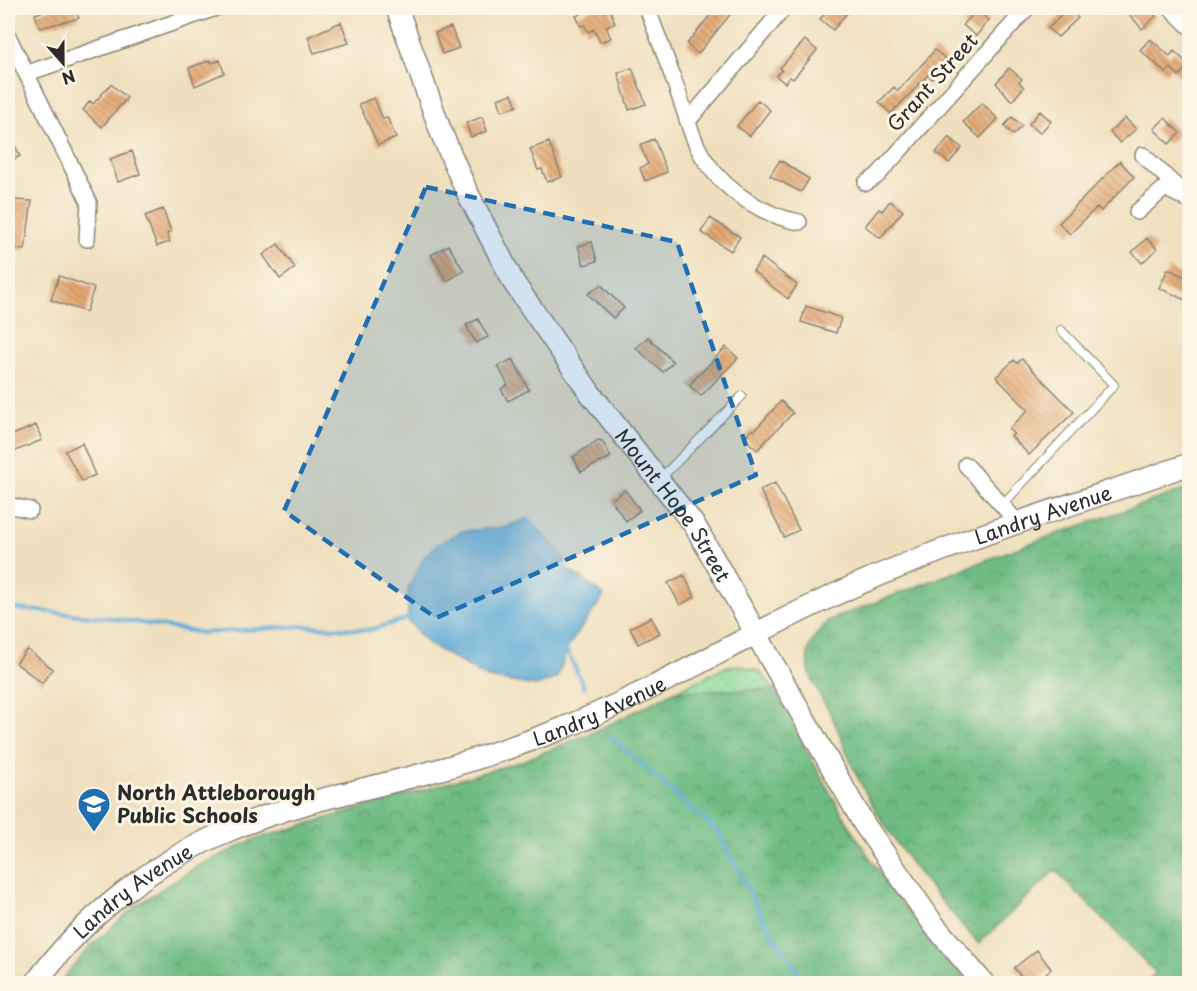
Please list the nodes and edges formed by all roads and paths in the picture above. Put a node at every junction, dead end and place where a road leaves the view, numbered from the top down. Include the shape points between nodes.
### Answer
1 (216, 8) edge
2 (397, 8) edge
3 (647, 8) edge
4 (784, 8) edge
5 (1027, 8) edge
6 (1175, 8) edge
7 (1190, 23) edge
8 (8, 36) edge
9 (28, 73) junction
10 (688, 121) junction
11 (1143, 155) dead end
12 (866, 183) dead end
13 (1190, 200) edge
14 (1137, 212) dead end
15 (799, 222) dead end
16 (87, 238) dead end
17 (1060, 330) dead end
18 (742, 396) dead end
19 (1190, 464) edge
20 (966, 465) dead end
21 (660, 479) junction
22 (8, 505) edge
23 (1002, 506) junction
24 (30, 510) dead end
25 (1019, 524) junction
26 (756, 633) junction
27 (35, 984) edge
28 (984, 984) edge

1 - 9 street
2 - 21 street, Mount Hope Street via 441,132 514,283 590,393
3 - 10 street
4 - 10 street
5 - 12 street, Grant Street via 884,168
6 - 7 street
8 - 9 street
9 - 16 street via 88,202
10 - 15 street via 703,157 728,185 778,219
11 - 13 street
13 - 14 street via 1165,188
17 - 23 lane via 1114,386
18 - 21 lane
19 - 25 street, Landry Avenue
20 - 23 street
21 - 26 street, Mount Hope Street via 712,551
22 - 24 street
23 - 25 street
25 - 26 street, Landry Avenue via 871,578
26 - 27 street, Landry Avenue via 556,731 435,771 284,810 205,842 159,868 109,905
26 - 28 street, Mount Hope Street via 864,824 934,925

